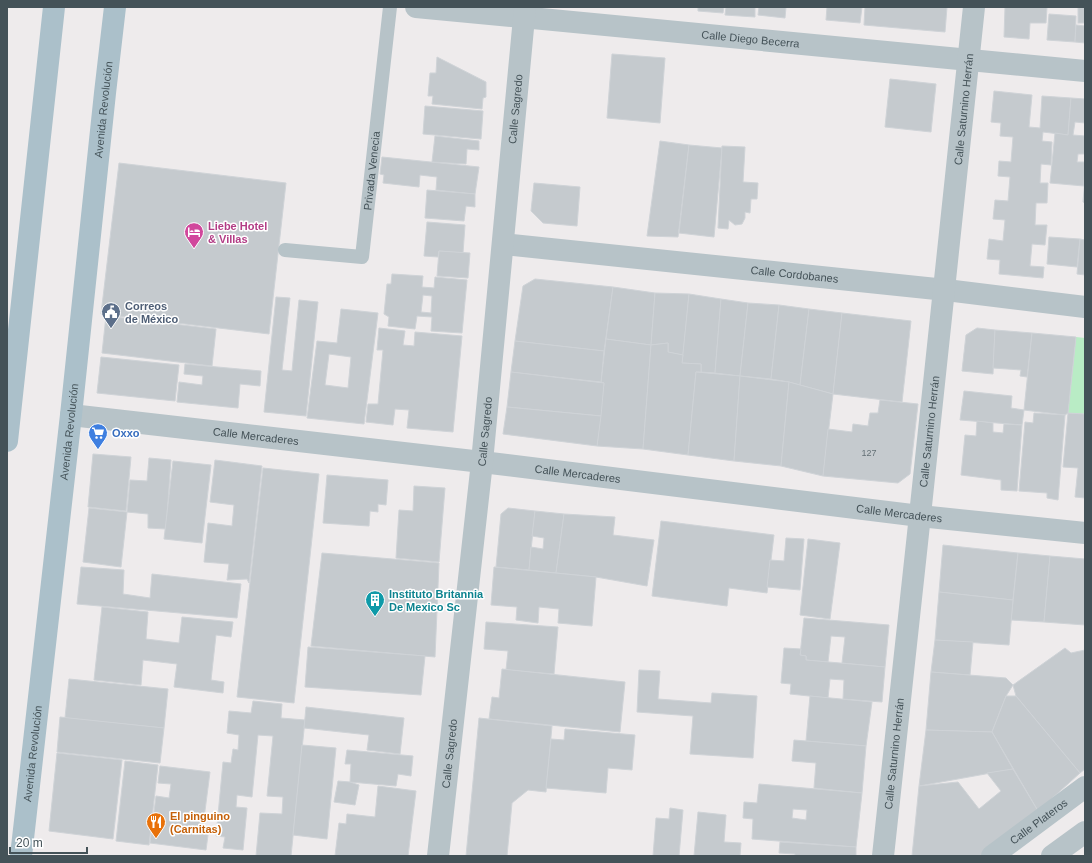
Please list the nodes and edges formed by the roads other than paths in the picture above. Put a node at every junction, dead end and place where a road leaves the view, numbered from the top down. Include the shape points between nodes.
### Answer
1 (54, 7) edge
2 (115, 7) edge
3 (390, 7) edge
4 (416, 7) edge
5 (974, 7) edge
6 (524, 12) edge
7 (969, 60) junction
8 (1085, 71) edge
9 (503, 244) junction
10 (284, 250) dead end
11 (946, 290) junction
12 (1085, 307) edge
13 (71, 416) junction
14 (8, 418) edge
15 (7, 441) edge
16 (482, 462) junction
17 (920, 516) junction
18 (1085, 534) edge
19 (1085, 787) edge
20 (1085, 832) edge
21 (21, 856) edge
22 (438, 856) edge
23 (883, 856) edge
24 (992, 856) edge
25 (1052, 856) edge

1 - 14 main road
2 - 13 main road, Avenida Revolución
3 - 10 lane, Privada Venecia via 362,257
4 - 6 street, Calle Diego Becerra
5 - 7 street, Calle Saturnino Herrán
6 - 7 street, Calle Diego Becerra
6 - 9 street, Calle Sagredo
7 - 8 street, Calle Diego Becerra
7 - 11 street, Calle Saturnino Herrán
9 - 11 street, Calle Cordobanes
9 - 16 street, Calle Sagredo
11 - 12 street, Calle Cordobanes
11 - 17 street, Calle Saturnino Herrán
13 - 16 street, Calle Mercaderes
13 - 21 main road, Avenida Revolución
14 - 15 main road
16 - 17 street, Calle Mercaderes
16 - 22 street, Calle Sagredo
17 - 18 street, Calle Mercaderes
17 - 23 street, Calle Saturnino Herrán
19 - 24 street, Calle Plateros
20 - 25 street

